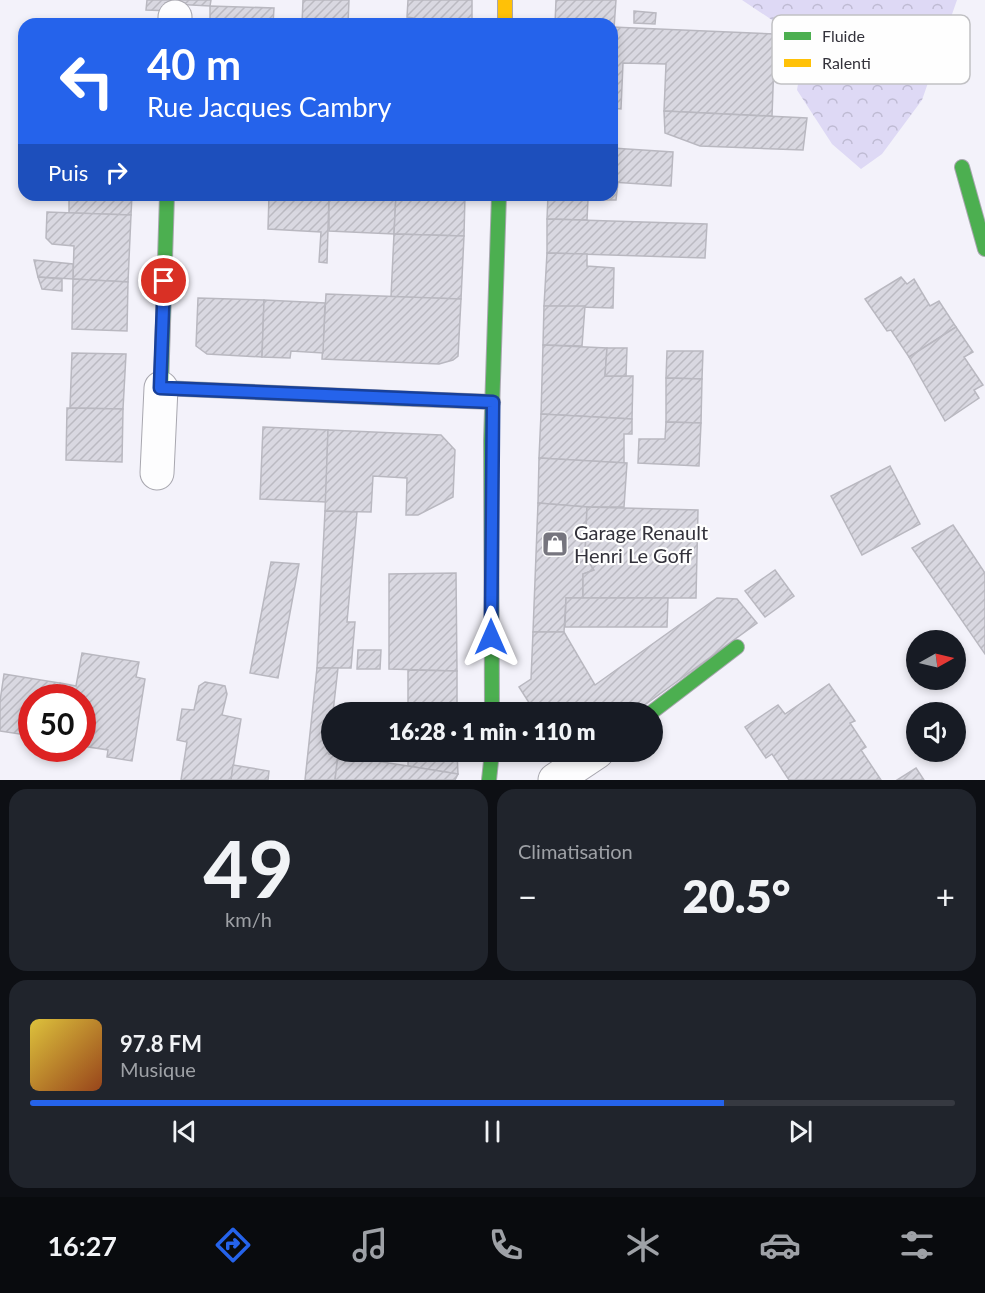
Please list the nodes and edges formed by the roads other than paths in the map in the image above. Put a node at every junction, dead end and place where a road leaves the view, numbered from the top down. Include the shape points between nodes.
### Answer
1 (505, 0) edge
2 (505, 18) edge
3 (962, 167) dead end
4 (166, 201) edge
5 (499, 201) edge
6 (985, 249) edge
7 (160, 388) junction
8 (493, 402) junction
9 (157, 473) dead end
10 (737, 646) dead end
11 (492, 702) edge
12 (663, 703) edge
13 (492, 762) edge
14 (582, 762) edge
15 (491, 779) edge
16 (555, 780) edge

1 - 2 street
3 - 6 street
4 - 7 street
5 - 8 street
7 - 8 street
7 - 9 street
8 - 11 street
10 - 12 street
13 - 15 street
14 - 16 street

